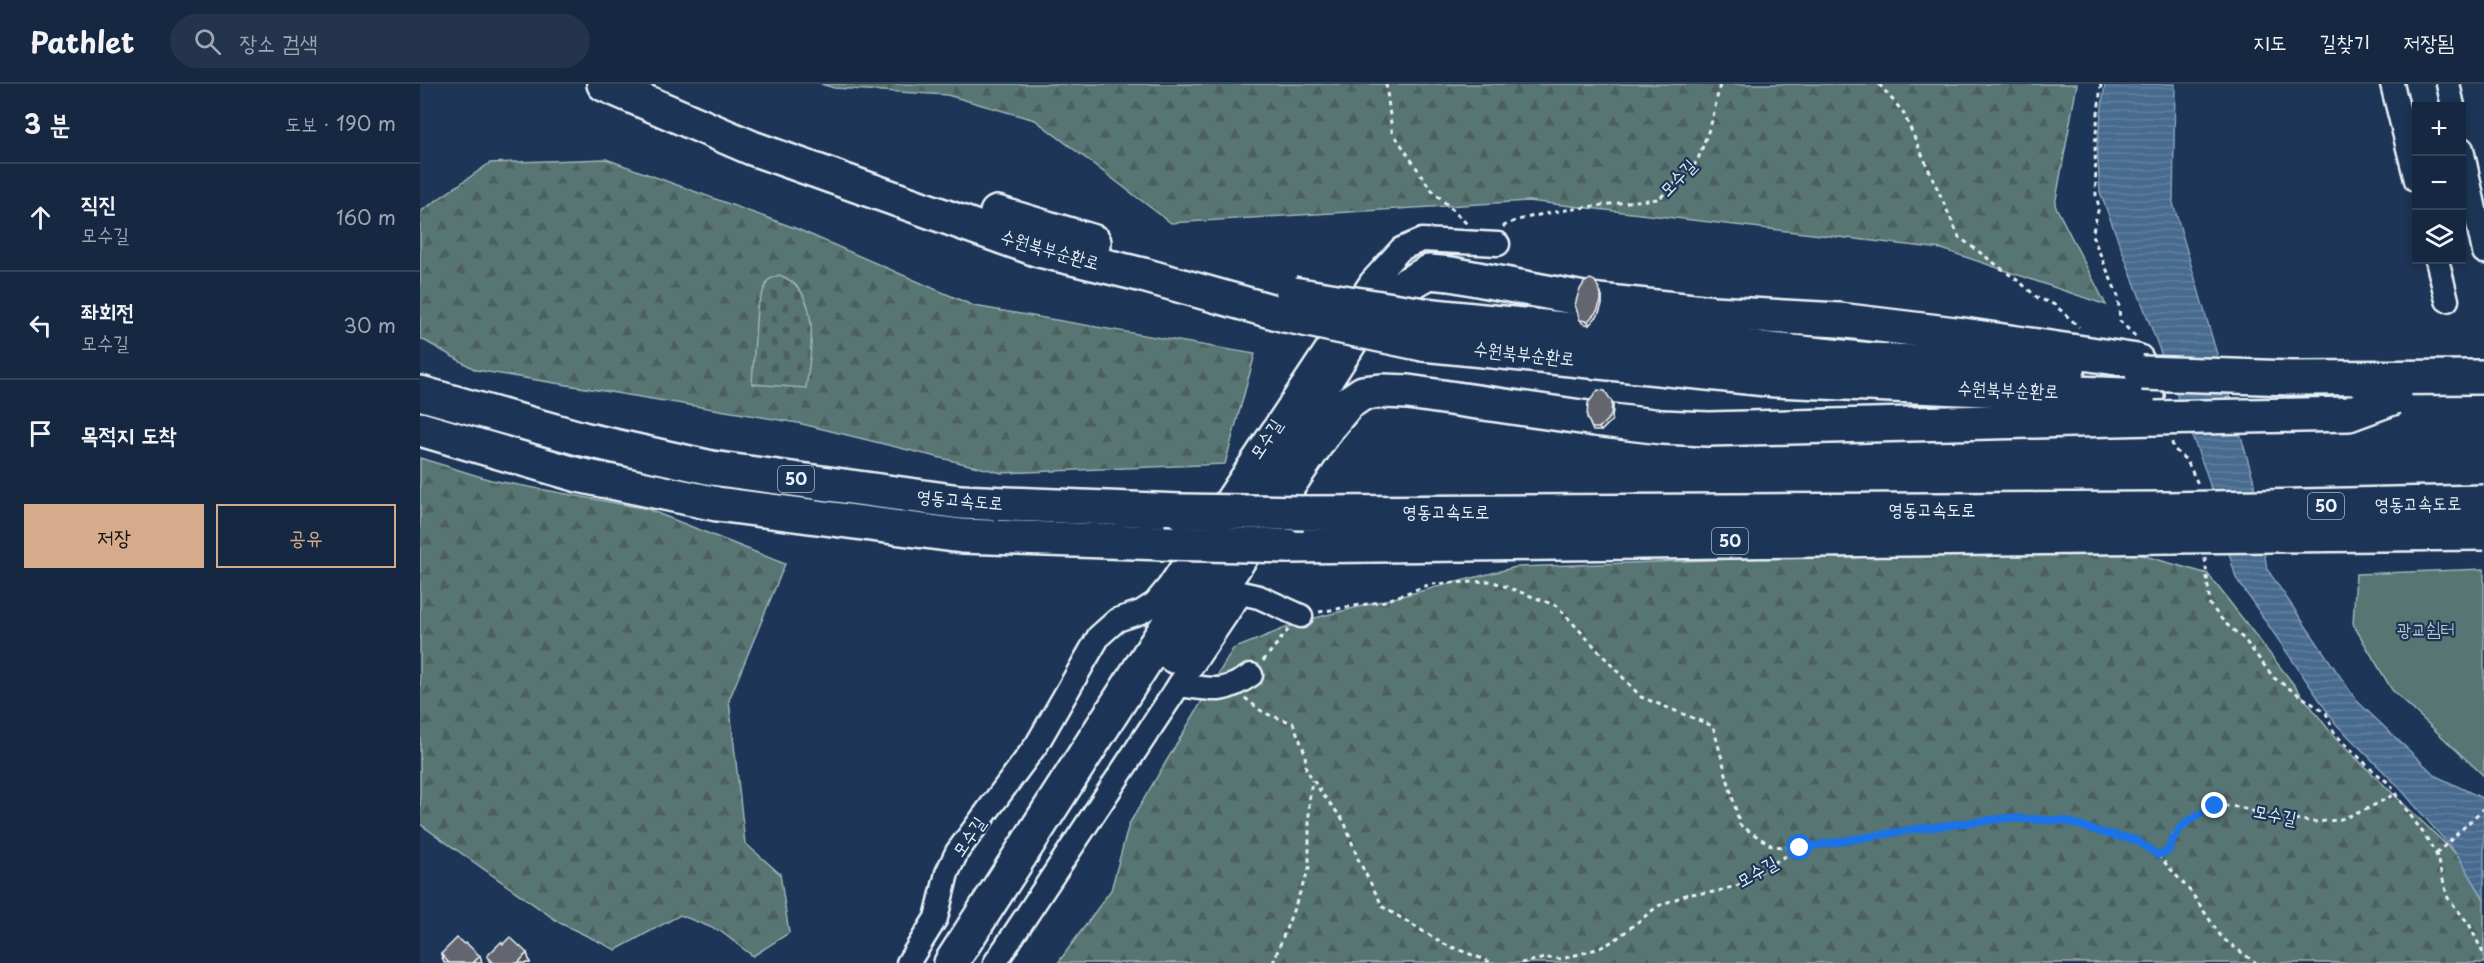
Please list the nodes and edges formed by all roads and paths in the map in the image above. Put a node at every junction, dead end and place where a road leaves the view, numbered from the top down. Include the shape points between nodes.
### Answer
1 (604, 84) edge
2 (651, 84) edge
3 (1386, 84) edge
4 (1720, 84) edge
5 (1879, 84) edge
6 (2101, 84) edge
7 (2392, 84) edge
8 (2448, 84) edge
9 (2452, 102) edge
10 (2412, 143) edge
11 (2464, 156) edge
12 (2479, 207) edge
13 (1467, 225) dead end
14 (1498, 244) joint
15 (2484, 252) edge
16 (2438, 264) edge
17 (2447, 300) dead end
18 (1289, 304) junction
19 (2120, 321) dead end
20 (2085, 332) dead end
21 (2139, 369) junction
22 (2484, 377) edge
23 (420, 393) edge
24 (2484, 398) edge
25 (420, 429) edge
26 (2173, 448) dead end
27 (2200, 491) dead end
28 (2484, 502) edge
29 (2170, 523) junction
30 (2484, 533) edge
31 (2204, 555) dead end
32 (1301, 616) junction
33 (1243, 681) junction
34 (1179, 685) junction
35 (1312, 778) junction
36 (2396, 794) junction
37 (2484, 808) edge
38 (1800, 848) junction
39 (2158, 855) junction
40 (2436, 855) junction
41 (2484, 955) edge
42 (1561, 961) edge
43 (908, 963) edge
44 (951, 963) edge
45 (970, 963) edge
46 (995, 963) edge
47 (1273, 963) edge
48 (1492, 963) edge
49 (1521, 963) edge
50 (2256, 963) edge

1 - 18 highway, 수원북부순환로 via 752,148 1039,250
2 - 18 highway, 수원북부순환로 via 786,141 910,186
3 - 13 path via 1392,131 1431,188
4 - 14 path, 모수길 via 1697,162 1659,199 1525,218 1503,225
5 - 20 path via 1903,112 1959,237 2038,298 2055,305
6 - 19 path via 2095,143 2099,207 2092,235 2118,296
7 - 10 street
8 - 9 street
11 - 12 street
12 - 15 street
14 - 43 street, 모수길 via 1422,240 1401,249 1371,282 1169,586 1155,603 1117,620 1099,636 1037,744 957,852 947,873 936,918
16 - 17 street
18 - 21 highway, 수원북부순환로, bridge via 1423,330 1776,380
21 - 22 highway, 수원북부순환로, bridge via 2292,378
21 - 24 highway, 수원북부순환로 via 2395,397
21 - 44 highway via 1963,335 1839,320 1713,313 1588,300 1429,272 1379,300 1366,317
21 - 45 highway via 1708,429 1595,419 1408,392 1363,393 1327,428
23 - 29 highway, 영동고속도로 / 50, bridge via 583,439 712,468 960,502 1180,511
25 - 29 highway, 영동고속도로 / 50, bridge via 578,475 717,504 962,536 1288,546
26 - 27 path via 2187,461
28 - 29 highway, 영동고속도로 / 50, bridge
29 - 30 highway, 영동고속도로 / 50, bridge
31 - 36 path via 2210,605 2225,624 2244,639 2274,678 2325,713 2334,734 2390,784
32 - 33 path
32 - 34 street via 1241,593
32 - 38 path via 1385,601 1431,584 1491,581 1557,606 1641,697 1713,726 1740,825 1772,846
33 - 34 street via 1219,690
33 - 35 path via 1244,697 1264,713 1293,723
34 - 46 street
35 - 47 path via 1309,869
35 - 48 path via 1344,820 1358,859 1383,907 1444,944
36 - 39 path, 모수길 via 2338,820 2314,822 2215,806 2188,820 2173,835 2168,851
36 - 40 path
37 - 40 path
38 - 39 path, 모수길 via 2008,818 2066,821 2136,840
38 - 42 path, 모수길 via 1742,884 1688,894 1658,906 1607,944
39 - 50 path via 2191,892 2222,938
40 - 41 path via 2448,898 2469,924
42 - 49 path, 모수길 via 1546,958

